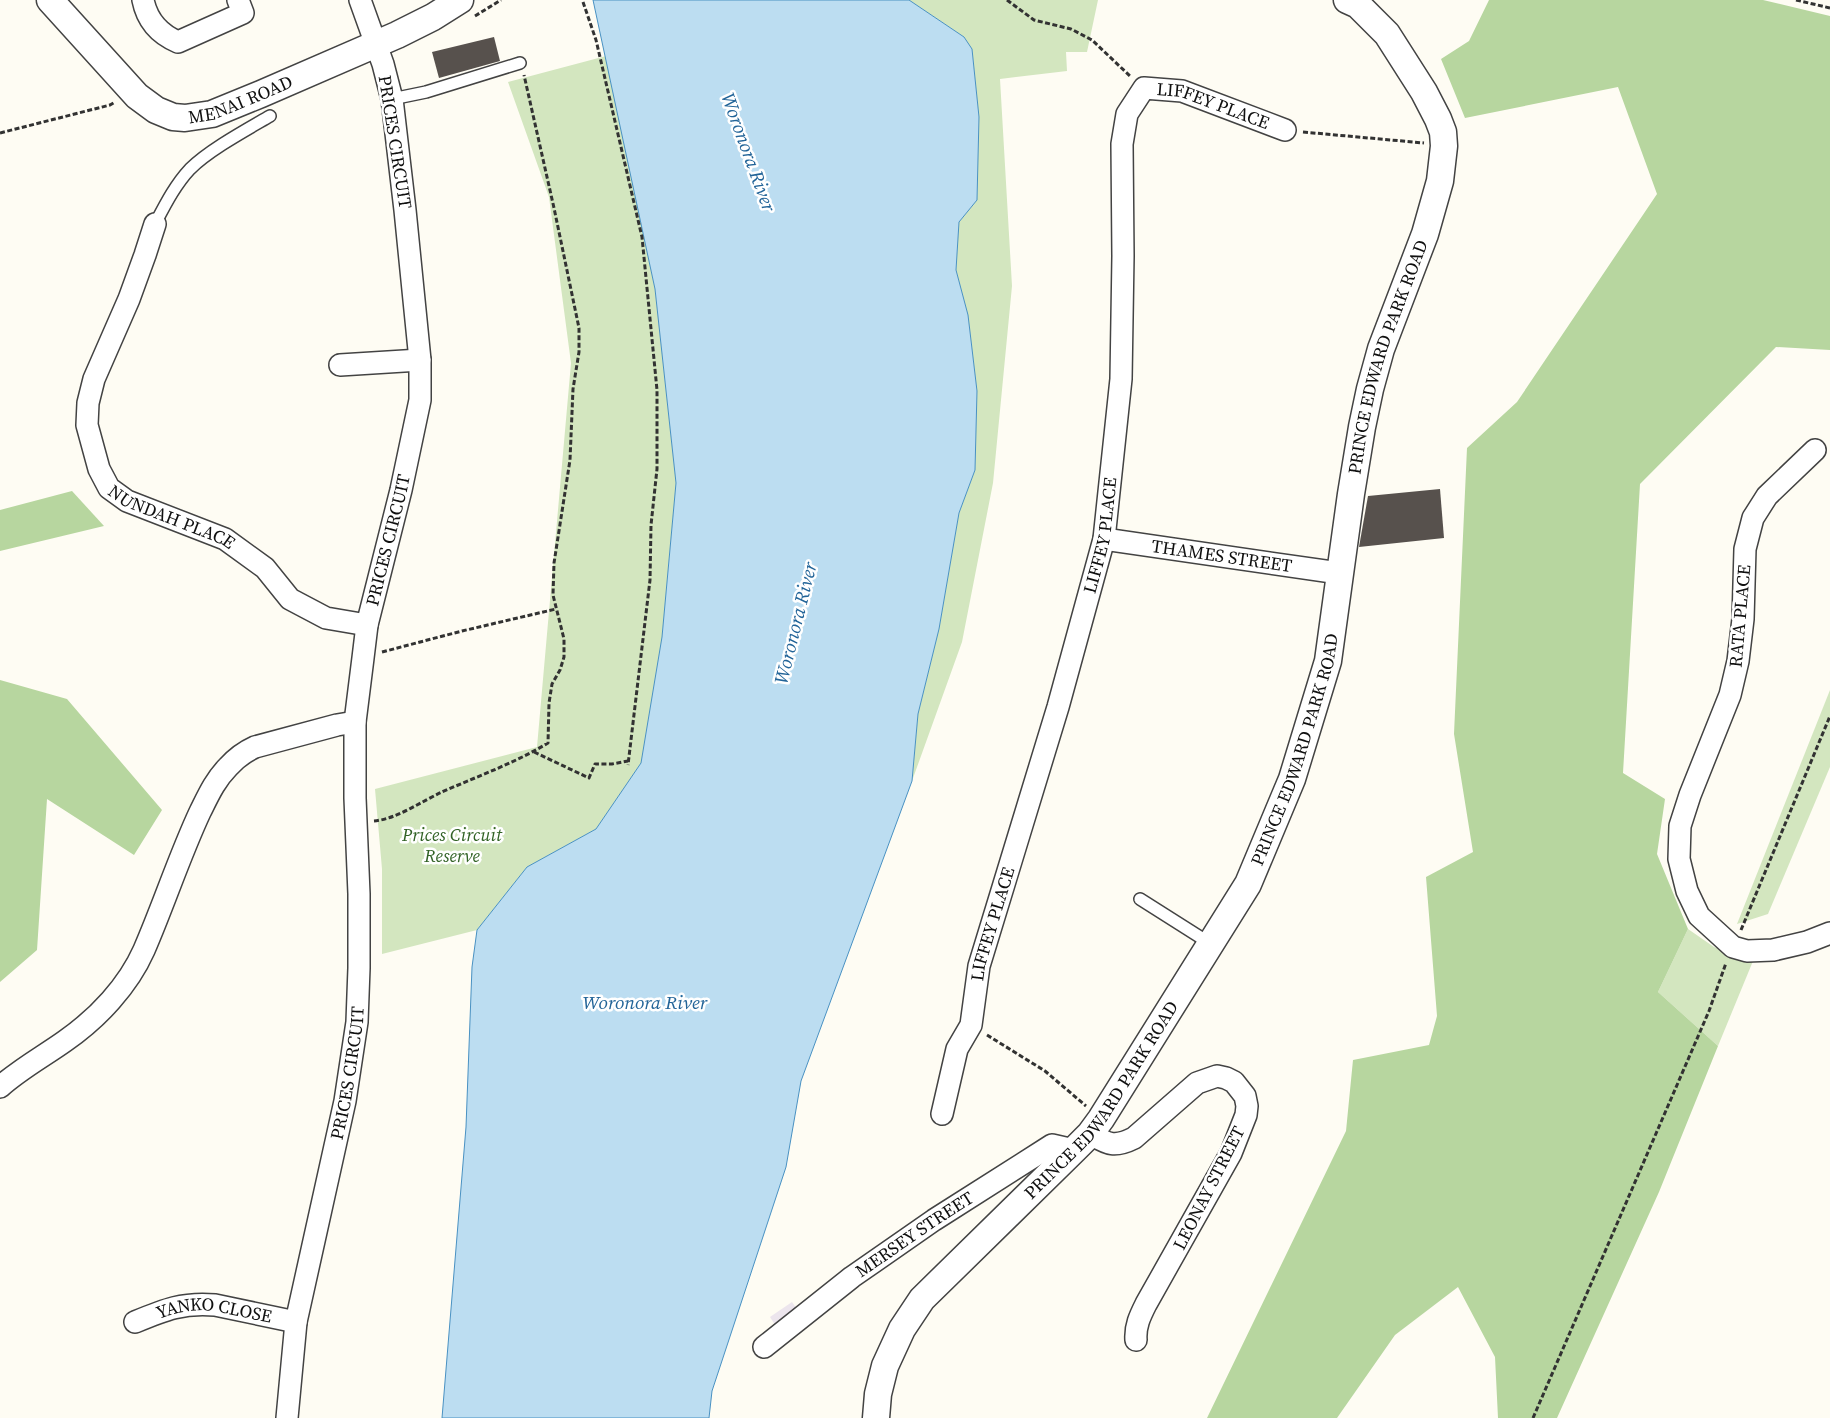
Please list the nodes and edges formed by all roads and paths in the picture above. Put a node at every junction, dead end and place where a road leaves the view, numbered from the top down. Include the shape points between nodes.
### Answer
1 (50, 0) edge
2 (143, 0) edge
3 (238, 0) edge
4 (360, 0) edge
5 (460, 0) edge
6 (1007, 0) edge
7 (1348, 0) edge
8 (1796, 0) edge
9 (583, 2) dead end
10 (1830, 8) edge
11 (591, 40) dead end
12 (596, 40) junction
13 (376, 44) junction
14 (520, 63) joint
15 (1144, 88) junction
16 (132, 91) junction
17 (392, 99) junction
18 (270, 116) dead end
19 (1285, 130) joint
20 (0, 133) edge
21 (1444, 146) junction
22 (155, 224) joint
23 (420, 360) junction
24 (340, 365) dead end
25 (1815, 450) dead end
26 (1104, 538) junction
27 (1339, 573) junction
28 (556, 609) junction
29 (367, 625) junction
30 (362, 658) junction
31 (1830, 716) edge
32 (355, 722) junction
33 (534, 752) junction
34 (356, 822) junction
35 (1140, 899) dead end
36 (1746, 918) dead end
37 (1830, 933) edge
38 (1211, 944) junction
39 (1728, 958) dead end
40 (971, 1025) junction
41 (0, 1087) edge
42 (942, 1114) dead end
43 (1089, 1134) junction
44 (135, 1322) dead end
45 (296, 1322) junction
46 (1136, 1340) dead end
47 (764, 1347) dead end
48 (287, 1418) edge
49 (876, 1418) edge
50 (1533, 1418) edge

1 - 16 street, MENAI ROAD
2 - 3 street via 146,13 165,36 178,42 243,13
4 - 13 street, PRICES CIRCUIT
5 - 13 street, MENAI ROAD
6 - 15 path via 1034,20 1071,29 1092,40
7 - 21 street, PRINCE EDWARD PARK ROAD via 1358,5 1387,34 1424,92 1443,132
8 - 10 path
9 - 12 path
11 - 12 path
12 - 33 path via 642,237 657,390 650,580 628,766 628,761 595,764 589,778
13 - 16 street, MENAI ROAD via 212,114 173,117 156,110
13 - 17 street, PRICES CIRCUIT
14 - 17 lane
14 - 28 path via 579,328 570,460 554,562
15 - 19 street, LIFFEY PLACE via 1182,91
15 - 26 street, LIFFEY PLACE via 1127,114 1122,144 1121,379
16 - 20 path via 110,105
17 - 23 street, PRICES CIRCUIT
18 - 22 lane via 218,147 191,168 168,198
19 - 21 path
21 - 27 street, PRINCE EDWARD PARK ROAD via 1436,200 1381,349 1370,390
22 - 29 street, NUNDAH PLACE via 129,299 94,379 88,403 87,425 99,469 110,488 127,501 225,539 265,568 290,599 326,618
23 - 24 street
23 - 29 street, PRICES CIRCUIT via 420,400
25 - 37 street, RATA PLACE via 1766,496 1753,518 1745,549 1738,661 1730,695 1680,826 1679,858 1687,891 1700,916 1733,947 1747,951 1773,950
26 - 27 street, THAMES STREET
26 - 40 street, LIFFEY PLACE via 1058,707 978,966
27 - 38 street, PRINCE EDWARD PARK ROAD via 1328,661 1292,779 1248,884
28 - 30 path
28 - 33 path via 564,639 564,657 552,684 548,743
29 - 30 street, PRICES CIRCUIT
30 - 32 street, PRICES CIRCUIT
31 - 36 path
32 - 34 street, PRICES CIRCUIT
32 - 41 street via 264,744 245,752 231,763 213,786 191,831 144,950 124,982 106,1006 81,1029
33 - 34 path via 440,792 412,808 379,820
34 - 45 street, PRICES CIRCUIT via 359,894 356,1022 345,1101
35 - 38 lane
38 - 43 street, PRINCE EDWARD PARK ROAD
39 - 50 path via 1709,1011
40 - 42 street, LIFFEY PLACE via 957,1049
40 - 43 path via 1045,1071
43 - 46 street, LEONAY STREET via 1106,1143 1124,1143 1197,1083 1217,1076 1234,1082 1245,1096 1246,1115 1231,1153 1146,1304 1135,1331
43 - 47 street, MERSEY STREET via 1052,1144 934,1220 852,1277
43 - 49 street, PRINCE EDWARD PARK ROAD via 922,1299 902,1329 885,1366
44 - 45 street, YANKO CLOSE via 174,1306 201,1304
45 - 48 street, PRICES CIRCUIT

